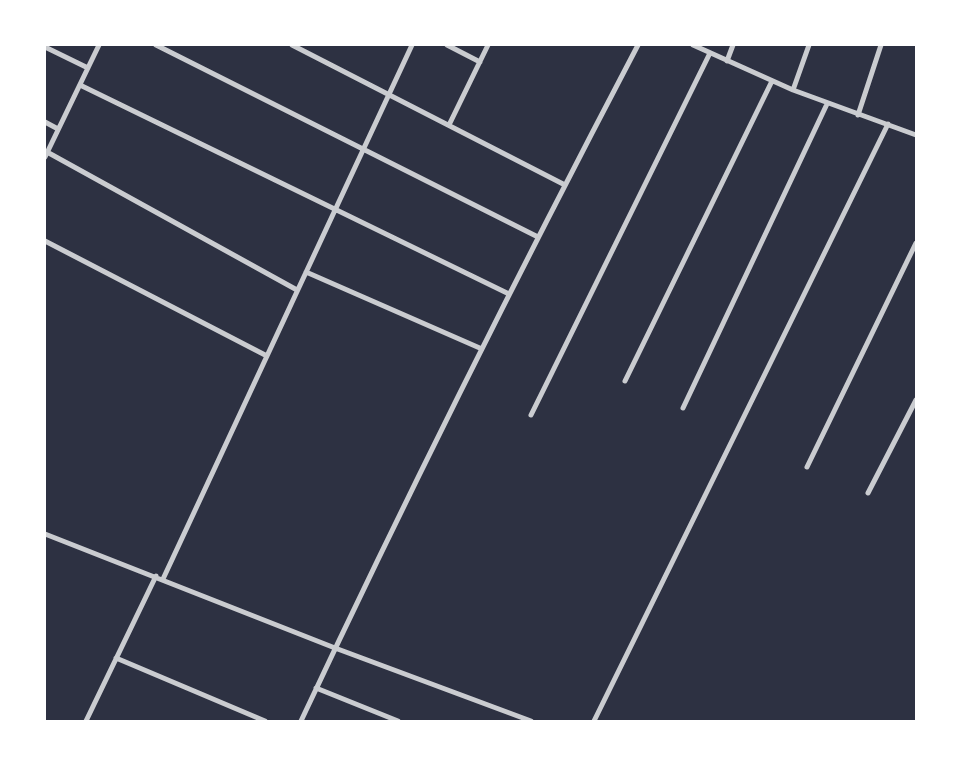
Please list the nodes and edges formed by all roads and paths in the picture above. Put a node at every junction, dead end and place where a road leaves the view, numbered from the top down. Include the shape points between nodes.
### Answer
1 (99, 45) edge
2 (156, 45) edge
3 (292, 45) edge
4 (412, 45) edge
5 (447, 45) edge
6 (488, 45) edge
7 (638, 45) edge
8 (693, 45) edge
9 (733, 45) edge
10 (809, 45) edge
11 (881, 45) edge
12 (45, 47) edge
13 (710, 53) junction
14 (727, 61) junction
15 (480, 62) junction
16 (88, 68) junction
17 (772, 81) junction
18 (80, 86) junction
19 (793, 90) junction
20 (389, 94) junction
21 (827, 104) junction
22 (858, 115) junction
23 (45, 122) edge
24 (888, 124) junction
25 (449, 125) junction
26 (58, 129) junction
27 (916, 135) edge
28 (363, 150) junction
29 (46, 154) edge
30 (565, 184) junction
31 (335, 210) junction
32 (538, 237) junction
33 (45, 241) edge
34 (916, 243) edge
35 (306, 272) junction
36 (297, 290) junction
37 (509, 294) junction
38 (482, 349) junction
39 (267, 356) junction
40 (625, 381) dead end
41 (916, 400) edge
42 (683, 408) dead end
43 (531, 415) dead end
44 (807, 467) dead end
45 (868, 493) dead end
46 (45, 534) edge
47 (156, 576) junction
48 (163, 579) junction
49 (335, 648) junction
50 (116, 658) junction
51 (316, 688) junction
52 (86, 721) edge
53 (265, 721) edge
54 (301, 721) edge
55 (398, 721) edge
56 (531, 721) edge
57 (594, 721) edge

1 - 16 street
2 - 28 street
3 - 20 street
4 - 20 street
5 - 15 street
6 - 15 street
7 - 30 street
8 - 13 street
9 - 14 street
10 - 19 street
11 - 22 street
12 - 16 street
13 - 14 street
13 - 43 street
14 - 17 street
15 - 25 street
16 - 18 street
17 - 19 street
17 - 40 street
18 - 26 street
18 - 31 street
19 - 21 street
20 - 25 street
20 - 28 street
21 - 22 street
21 - 42 street
22 - 24 street
23 - 26 street
24 - 27 street
24 - 57 street
25 - 30 street
26 - 29 street
28 - 31 street
28 - 32 street
29 - 36 street
30 - 32 street
31 - 35 street
31 - 37 street
32 - 37 street
33 - 39 street
34 - 44 street
35 - 36 street
35 - 38 street
36 - 39 street
37 - 38 street
38 - 49 street
39 - 48 street
41 - 45 street
46 - 47 street
47 - 48 street
47 - 50 street
48 - 49 street
49 - 51 street
49 - 56 street
50 - 52 street
50 - 53 street
51 - 54 street
51 - 55 street

